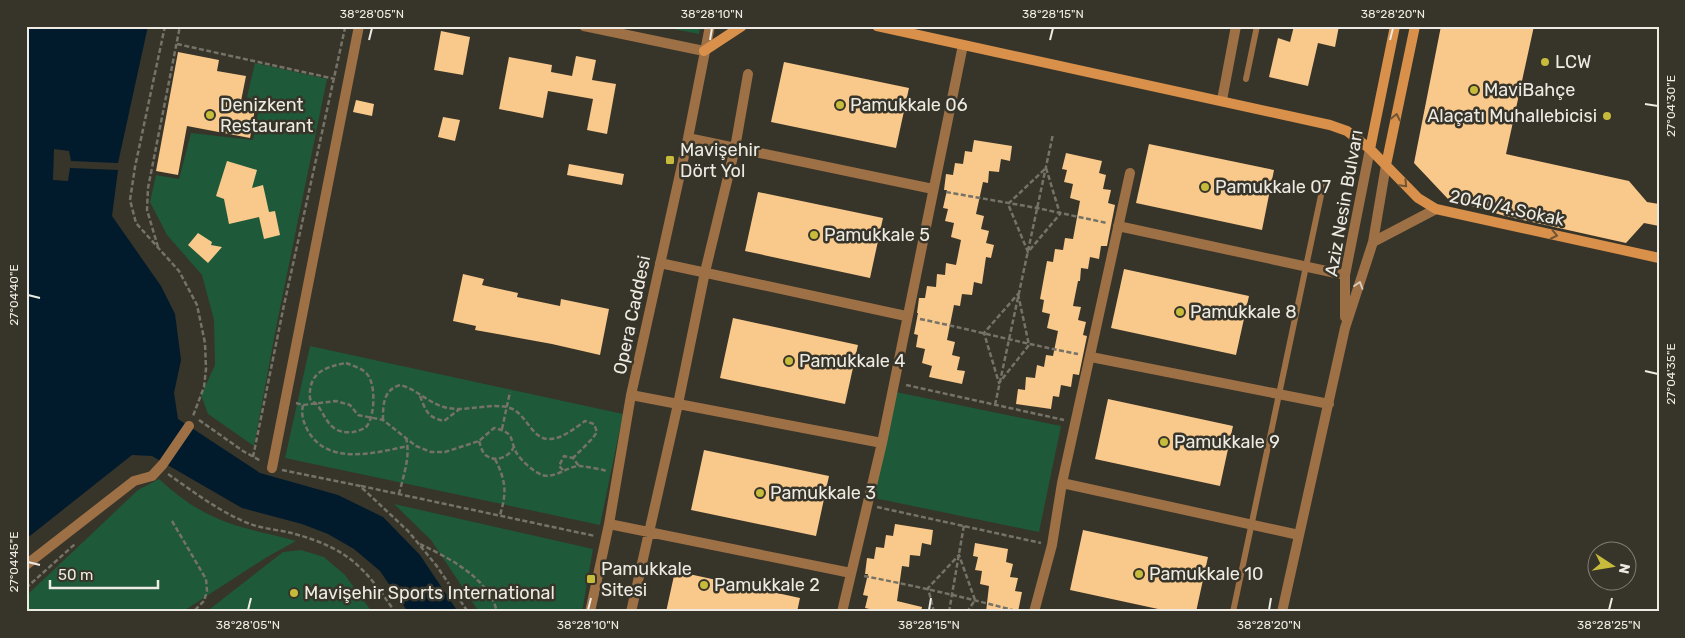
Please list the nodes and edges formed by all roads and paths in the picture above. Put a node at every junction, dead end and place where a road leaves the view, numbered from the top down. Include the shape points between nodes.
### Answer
1 (165, 26) edge
2 (180, 26) edge
3 (345, 26) edge
4 (359, 26) edge
5 (584, 26) edge
6 (710, 26) edge
7 (742, 26) edge
8 (877, 26) edge
9 (1236, 26) edge
10 (1257, 26) edge
11 (1395, 26) edge
12 (1415, 26) edge
13 (176, 44) junction
14 (963, 44) junction
15 (704, 51) junction
16 (748, 74) dead end
17 (334, 79) junction
18 (1246, 79) dead end
19 (348, 82) junction
20 (1222, 100) junction
21 (1053, 134) dead end
22 (688, 138) junction
23 (735, 148) junction
24 (1370, 149) junction
25 (1386, 165) junction
26 (1046, 168) junction
27 (1130, 172) dead end
28 (1322, 186) dead end
29 (933, 189) junction
30 (1008, 204) junction
31 (1037, 208) junction
32 (1436, 209) junction
33 (1060, 214) junction
34 (1118, 226) junction
35 (1373, 242) junction
36 (159, 249) junction
37 (1028, 252) junction
38 (1659, 258) edge
39 (660, 264) junction
40 (1306, 267) junction
41 (705, 272) junction
42 (1345, 275) junction
43 (1018, 294) junction
44 (906, 316) junction
45 (1346, 328) junction
46 (984, 333) junction
47 (1009, 338) junction
48 (1029, 344) junction
49 (1091, 356) junction
50 (894, 382) junction
51 (999, 383) junction
52 (510, 392) dead end
53 (1279, 394) junction
54 (419, 395) junction
55 (631, 395) junction
56 (285, 401) junction
57 (317, 404) junction
58 (678, 404) junction
59 (1329, 404) junction
60 (303, 405) junction
61 (995, 405) junction
62 (507, 407) junction
63 (461, 408) junction
64 (193, 415) junction
65 (370, 418) junction
66 (383, 420) junction
67 (1076, 423) junction
68 (189, 426) joint
69 (502, 429) junction
70 (406, 437) junction
71 (479, 441) junction
72 (882, 443) junction
73 (514, 445) junction
74 (408, 446) junction
75 (253, 457) junction
76 (573, 458) junction
77 (495, 459) junction
78 (161, 466) junction
79 (579, 466) junction
80 (272, 468) junction
81 (563, 470) junction
82 (618, 473) junction
83 (1062, 483) junction
84 (360, 486) junction
85 (399, 494) junction
86 (867, 505) junction
87 (500, 516) junction
88 (172, 521) dead end
89 (609, 524) junction
90 (1252, 524) junction
91 (964, 525) junction
92 (650, 532) junction
93 (1299, 535) junction
94 (605, 538) junction
95 (418, 543) junction
96 (1052, 545) junction
97 (959, 555) junction
98 (26, 565) edge
99 (850, 573) junction
100 (928, 588) junction
101 (952, 596) junction
102 (975, 600) junction
103 (192, 612) edge
104 (395, 612) edge
105 (468, 612) edge
106 (498, 612) edge
107 (590, 612) edge
108 (631, 612) edge
109 (842, 612) edge
110 (934, 612) edge
111 (949, 612) edge
112 (967, 612) edge
113 (1020, 612) edge
114 (1034, 612) edge
115 (1233, 612) edge
116 (1282, 612) edge

1 - 36 path via 130,200 136,223
2 - 13 path
3 - 17 path
4 - 19 street
5 - 15 street
6 - 15 street, Opera Caddesi
7 - 15 street
8 - 14 street, 2040/4.Sokak
9 - 20 street
10 - 18 lane
11 - 24 street, Aziz Nesin Bulvarı
25 -> 12 street, Aziz Nesin Bulvarı
13 - 17 path
13 - 36 path via 148,188 147,210
14 - 20 street, 2040/4.Sokak
14 - 29 street
15 - 22 street, Opera Caddesi
16 - 23 street
17 - 19 path
17 - 75 path
19 - 56 street
20 - 24 street, 2040/4.Sokak via 1330,125 1347,131
21 - 26 path
22 - 23 street
22 - 39 street, Opera Caddesi
23 - 29 street
23 - 41 street
24 - 25 street, 2040/4.Sokak
24 - 42 street, Aziz Nesin Bulvarı
25 -> 32 street, 2040/4.Sokak via 1418,198
25 - 35 street, Aziz Nesin Bulvarı
26 - 30 path
26 - 31 path
26 - 33 path
27 - 34 street
28 - 40 lane
29 - 30 path
29 - 44 street
30 - 31 path
30 - 37 path
31 - 33 path
31 - 37 path
32 - 35 street
32 -> 38 street, 2040/4.Sokak
33 - 34 path
33 - 37 path
34 - 40 street
34 - 49 street
45 -> 35 street, Aziz Nesin Bulvarı
36 - 64 path via 179,271 197,305 205,343 204,387
37 - 43 path
39 - 41 street
39 - 55 street, Opera Caddesi
40 - 42 street
40 - 53 lane
41 - 44 street
41 - 58 street
42 - 45 street, Aziz Nesin Bulvarı
43 - 46 path
43 - 47 path
43 - 48 path
44 - 46 path
44 - 50 street
45 - 59 street, Aziz Nesin Bulvarı
46 - 47 path
46 - 51 path
47 - 48 path
47 - 51 path
48 - 49 path
48 - 51 path
49 - 53 street
49 - 67 street
50 - 61 path
50 - 72 street
51 - 61 path
52 - 62 path
53 - 59 street
53 - 90 lane
54 - 63 path via 448,408
54 - 63 path via 429,416 435,419 444,421
54 - 66 path via 409,387 394,387 381,409
55 - 58 street
55 - 82 street, Opera Caddesi
56 - 60 path
56 - 80 street
57 - 60 path
57 - 65 path via 336,401 350,406 358,415
57 - 65 path via 323,417 346,433 366,427
57 - 65 path via 310,399 313,380 322,369 346,363 368,374 373,388
58 - 72 street
58 - 92 street
59 - 93 street, Aziz Nesin Bulvarı
60 - 74 path via 301,415 310,434 336,452 363,454
61 - 67 path
62 - 63 path
62 - 69 path
62 - 76 path via 526,420 540,437 548,439 559,437 585,421 594,424 597,432
64 - 68 path
64 - 75 path
65 - 66 path
66 - 70 path
67 - 83 street
68 - 78 street
69 - 71 path via 494,428
69 - 73 path
70 - 71 path via 416,446 431,452 445,452
70 - 74 path
71 - 77 path via 484,453
72 - 86 street
73 - 77 path via 509,454
73 - 81 path via 533,470 545,476 556,475
74 - 85 path
75 - 80 path
76 - 79 path
76 - 81 path via 564,456 559,466
77 - 87 path via 506,493
78 - 98 street via 152,476 134,481
78 - 104 path via 218,508 252,524 333,547 352,559 375,581
79 - 81 path
79 - 82 path
80 - 84 path
82 - 89 street, Opera Caddesi
83 - 90 street
83 - 96 street
84 - 85 path
84 - 95 path
85 - 87 path
86 - 91 path
86 - 99 street
87 - 94 path
88 - 103 path via 206,579 204,601
89 - 92 street
89 - 94 street, Opera Caddesi
90 - 93 street
90 - 115 lane
91 - 96 path
91 - 97 path
92 - 99 street
92 - 108 street
93 - 116 street, Aziz Nesin Bulvarı
94 - 107 street, Opera Caddesi
95 - 105 path
95 - 106 path via 464,569 483,586
96 - 114 street
97 - 100 path
97 - 101 path
97 - 102 path
99 - 100 path
99 - 109 street
100 - 101 path
100 - 110 path
101 - 102 path
101 - 111 path
102 - 112 path
102 - 113 path

